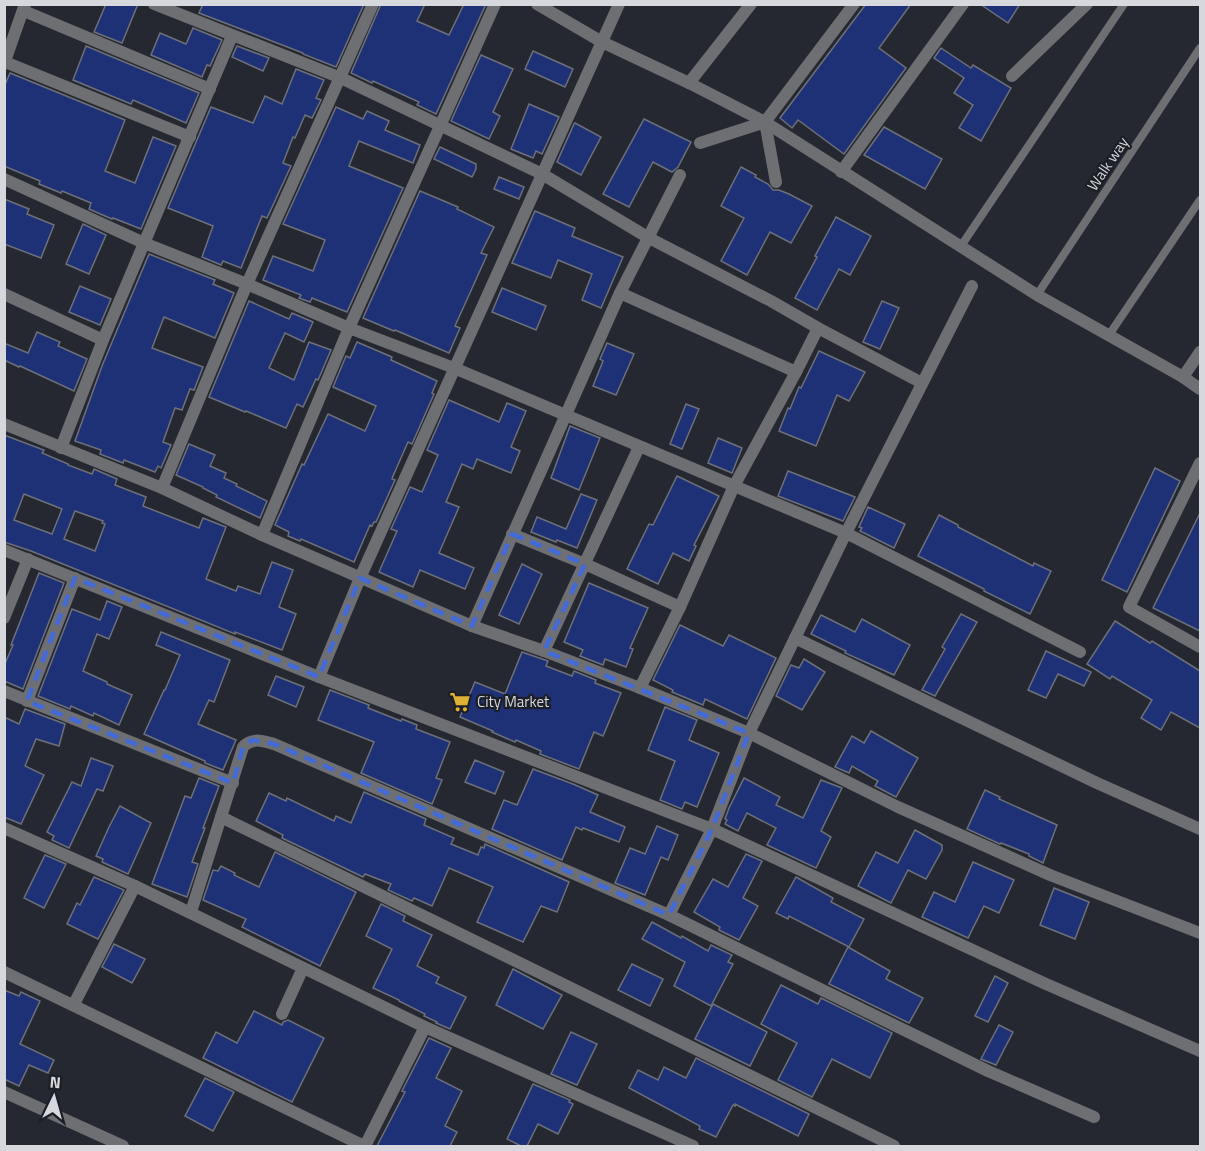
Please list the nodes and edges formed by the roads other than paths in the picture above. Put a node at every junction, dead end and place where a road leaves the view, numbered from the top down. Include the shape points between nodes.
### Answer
1 (154, 4) edge
2 (373, 4) edge
3 (495, 4) edge
4 (537, 4) edge
5 (619, 4) edge
6 (751, 4) edge
7 (854, 4) edge
8 (963, 4) edge
9 (1087, 4) edge
10 (1124, 4) edge
11 (25, 8) edge
12 (555, 9) edge
13 (232, 36) junction
14 (602, 42) junction
15 (1200, 48) edge
16 (5, 63) edge
17 (1012, 76) dead end
18 (340, 78) junction
19 (689, 83) junction
20 (210, 89) junction
21 (765, 122) junction
22 (441, 125) junction
23 (190, 137) junction
24 (700, 143) dead end
25 (841, 172) junction
26 (542, 174) junction
27 (680, 175) dead end
28 (4, 179) edge
29 (776, 183) dead end
30 (1200, 200) edge
31 (649, 238) junction
32 (144, 243) junction
33 (961, 246) junction
34 (247, 284) junction
35 (972, 286) dead end
36 (620, 293) junction
37 (4, 294) edge
38 (1037, 294) junction
39 (350, 328) junction
40 (818, 328) junction
41 (1109, 335) junction
42 (103, 340) junction
43 (1200, 352) edge
44 (454, 368) junction
45 (796, 372) junction
46 (1183, 377) junction
47 (922, 383) junction
48 (1200, 389) edge
49 (565, 415) junction
50 (4, 424) edge
51 (639, 447) junction
52 (61, 448) junction
53 (1200, 463) edge
54 (734, 486) junction
55 (162, 488) junction
56 (846, 533) junction
57 (512, 534) junction
58 (262, 535) junction
59 (4, 550) edge
60 (28, 559) junction
61 (585, 564) junction
62 (75, 578) junction
63 (360, 578) junction
64 (680, 607) junction
65 (4, 618) edge
66 (471, 626) junction
67 (795, 638) junction
68 (1200, 647) edge
69 (544, 651) junction
70 (1080, 652) dead end
71 (319, 677) junction
72 (640, 688) junction
73 (4, 691) edge
74 (27, 701) junction
75 (749, 733) junction
76 (232, 783) junction
77 (221, 817) junction
78 (4, 828) edge
79 (712, 829) junction
80 (1200, 829) edge
81 (135, 886) junction
82 (191, 912) junction
83 (669, 915) junction
84 (1200, 933) edge
85 (303, 968) junction
86 (4, 972) edge
87 (74, 1004) junction
88 (282, 1014) dead end
89 (425, 1027) junction
90 (1200, 1052) edge
91 (4, 1092) edge
92 (1094, 1117) dead end
93 (123, 1146) edge
94 (365, 1146) edge
95 (693, 1146) edge
96 (894, 1146) edge

1 - 13 street
2 - 18 street
3 - 22 street
4 - 12 street
5 - 14 street
6 - 19 street
7 - 21 street
8 - 25 street
9 - 17 street
10 - 33 lane
11 - 16 street
11 - 20 street
12 - 14 street
13 - 18 street
13 - 20 street
14 - 19 street
14 - 26 street
15 - 38 lane, Walk way
16 - 23 street
18 - 22 street
18 - 34 street
19 - 21 street
20 - 23 street
21 - 24 street
21 - 25 street
21 - 29 street
22 - 26 street
22 - 39 street
23 - 32 street
25 - 33 street
26 - 31 street
26 - 44 street
27 - 31 street
28 - 32 street
30 - 41 lane
31 - 36 street
31 - 40 street
32 - 34 street
32 - 42 street
33 - 38 street
34 - 39 street
34 - 55 street
35 - 47 street
36 - 45 street
36 - 49 street
37 - 42 street
38 - 41 street
39 - 44 street
39 - 58 street
40 - 45 street
40 - 47 street
41 - 46 street
42 - 52 street
43 - 46 street
44 - 49 street
44 - 63 street
45 - 54 street
46 - 48 street
47 - 56 street
49 - 51 street
49 - 57 street
50 - 52 street
51 - 54 street
51 - 61 street
52 - 55 street
53 - 68 street via 1129,607
54 - 56 street
54 - 64 street
55 - 58 street
56 - 67 street
56 - 70 street
57 - 61 street
57 - 66 street
58 - 63 street
59 - 60 street
60 - 62 street
60 - 65 street
61 - 64 street
61 - 69 street
62 - 71 street
62 - 74 street
63 - 66 street
63 - 71 street
64 - 72 street
66 - 69 street
67 - 75 street
67 - 80 street
69 - 72 street
71 - 79 street
72 - 75 street
73 - 74 street
74 - 76 street
75 - 79 street
75 - 84 street via 897,807 1050,875
76 - 77 street
76 - 83 street via 243,747 247,742 261,740
77 - 82 street
77 - 96 street
78 - 81 street
79 - 83 street
79 - 90 street
81 - 82 street
81 - 87 street
82 - 85 street
83 - 92 street via 988,1071
85 - 88 street
85 - 89 street
86 - 87 street
87 - 94 street
89 - 94 street
89 - 95 street
91 - 93 street

